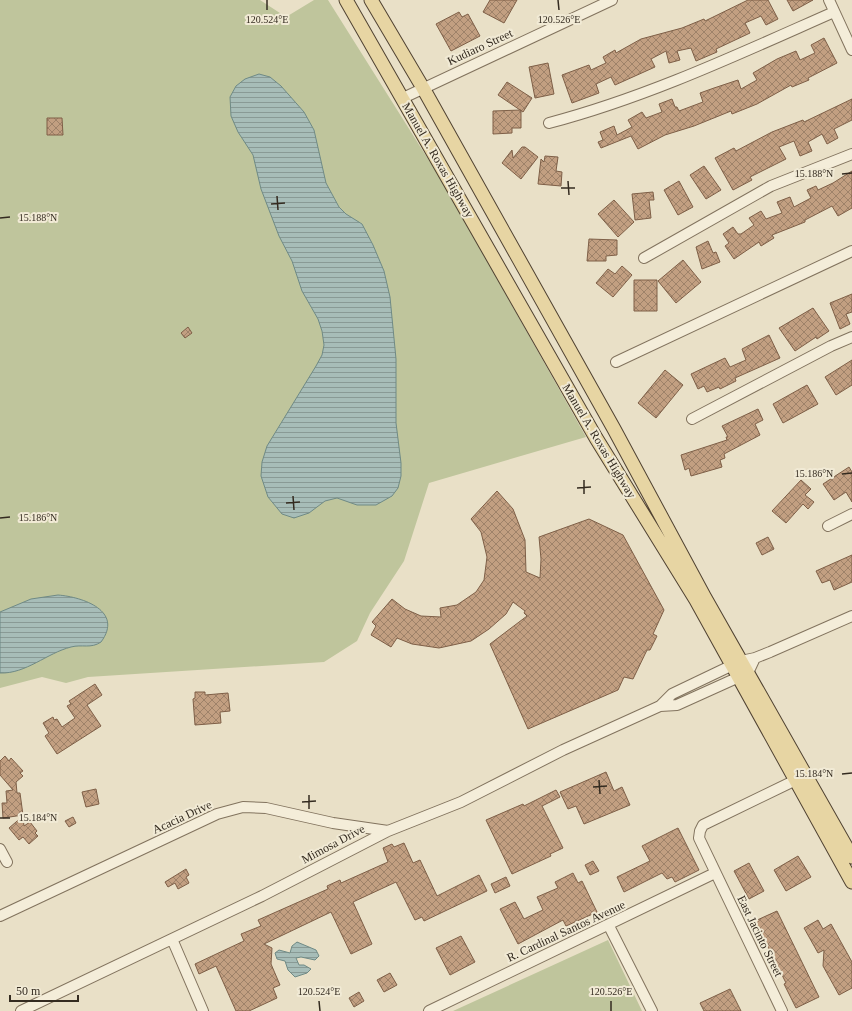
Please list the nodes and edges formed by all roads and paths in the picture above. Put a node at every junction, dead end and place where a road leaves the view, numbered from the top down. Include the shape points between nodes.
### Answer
1 (346, 0) edge
2 (371, 0) edge
3 (612, 0) edge
4 (829, 0) edge
5 (834, 12) junction
6 (852, 50) edge
7 (423, 88) junction
8 (403, 98) junction
9 (549, 123) dead end
10 (852, 154) edge
11 (852, 251) edge
12 (644, 258) dead end
13 (852, 337) edge
14 (616, 362) dead end
15 (692, 419) dead end
16 (852, 514) edge
17 (828, 526) dead end
18 (852, 616) edge
19 (755, 658) junction
20 (737, 663) junction
21 (744, 675) junction
22 (660, 706) junction
23 (801, 778) junction
24 (388, 831) junction
25 (0, 849) edge
26 (852, 858) edge
27 (6, 862) dead end
28 (715, 873) junction
29 (852, 882) edge
30 (0, 916) edge
31 (609, 926) junction
32 (172, 938) junction
33 (21, 1011) edge
34 (203, 1011) edge
35 (429, 1011) edge
36 (652, 1011) edge
37 (782, 1011) edge

1 - 8 main road, Manuel A. Roxas Highway
2 - 7 main road, Manuel A. Roxas Highway
3 - 7 street, Kudiaro Street
4 - 5 street
5 - 6 street
5 - 9 street via 683,78 588,113
7 - 8 street, Kudiaro Street
7 - 20 main road, Manuel A. Roxas Highway via 614,429
8 - 20 main road, Manuel A. Roxas Highway via 596,438
10 - 12 street via 771,186
11 - 14 street
13 - 15 street
16 - 17 street
18 - 19 street, Mimosa Drive
19 - 20 street, Mimosa Drive
19 - 21 street
20 - 21 main road, Manuel A. Roxas Highway
20 - 22 street, Mimosa Drive via 672,694
21 - 22 street, Mimosa Drive via 677,705
21 - 23 main road, Manuel A. Roxas Highway
22 - 24 street, Mimosa Drive via 563,750 461,802
23 - 26 main road, Manuel A. Roxas Highway
23 - 28 street, East Jacinto Street via 703,825 698,838
23 - 29 main road, Manuel A. Roxas Highway
24 - 30 street, Acacia Drive via 243,806 217,814
24 - 32 street, Mimosa Drive via 262,896
25 - 27 street
28 - 31 street, R. Cardinal Santos Avenue
28 - 37 street, East Jacinto Street
31 - 35 street, R. Cardinal Santos Avenue
31 - 36 street
32 - 33 street, Mimosa Drive
32 - 34 street

